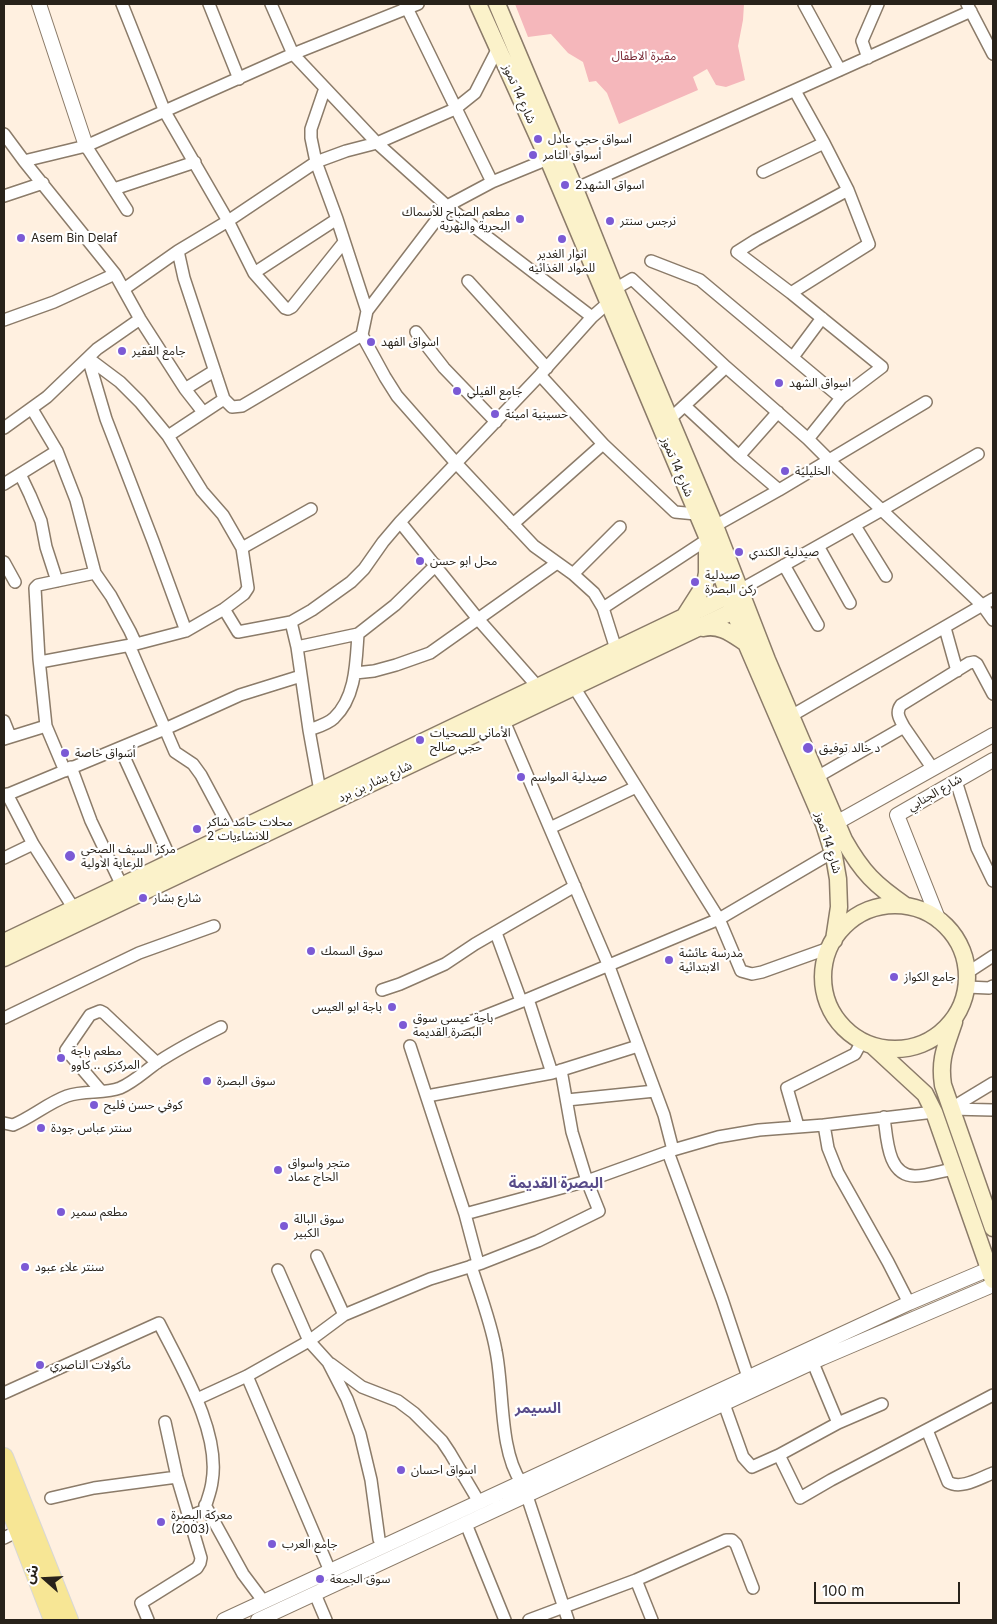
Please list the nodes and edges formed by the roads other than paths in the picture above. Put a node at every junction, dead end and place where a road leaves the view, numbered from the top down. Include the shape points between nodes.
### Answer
1 (39, 4) edge
2 (122, 4) edge
3 (209, 4) edge
4 (273, 4) edge
5 (478, 4) edge
6 (497, 4) edge
7 (804, 4) edge
8 (878, 4) edge
9 (410, 5) edge
10 (969, 8) edge
11 (498, 48) junction
12 (293, 54) junction
13 (993, 54) edge
14 (868, 58) junction
15 (840, 70) junction
16 (239, 79) junction
17 (326, 88) junction
18 (795, 91) junction
19 (455, 109) junction
20 (165, 112) junction
21 (4, 134) edge
22 (824, 143) junction
23 (377, 144) junction
24 (86, 146) junction
25 (548, 159) junction
26 (24, 161) junction
27 (195, 162) junction
28 (316, 162) junction
29 (763, 172) dead end
30 (492, 182) junction
31 (43, 184) junction
32 (114, 189) junction
33 (575, 189) junction
34 (848, 190) junction
35 (4, 196) edge
36 (447, 206) junction
37 (127, 210) dead end
38 (337, 219) junction
39 (228, 221) junction
40 (344, 242) junction
41 (178, 251) junction
42 (651, 261) dead end
43 (254, 273) junction
44 (115, 274) junction
45 (468, 281) dead end
46 (124, 288) junction
47 (791, 293) junction
48 (611, 296) junction
49 (367, 311) junction
50 (592, 317) junction
51 (822, 318) junction
52 (140, 319) junction
53 (4, 320) edge
54 (416, 332) dead end
55 (362, 335) junction
56 (88, 358) junction
57 (792, 358) junction
58 (726, 367) junction
59 (214, 371) junction
60 (544, 372) junction
61 (185, 389) junction
62 (841, 398) junction
63 (224, 399) junction
64 (926, 402) dead end
65 (685, 406) junction
66 (32, 409) junction
67 (203, 412) junction
68 (778, 412) junction
69 (670, 419) junction
70 (496, 422) junction
71 (4, 428) edge
72 (168, 436) junction
73 (808, 439) junction
74 (603, 444) junction
75 (57, 451) junction
76 (978, 454) dead end
77 (739, 456) junction
78 (829, 460) junction
79 (456, 463) junction
80 (20, 474) junction
81 (4, 484) edge
82 (779, 490) junction
83 (311, 509) dead end
84 (882, 510) junction
85 (696, 514) junction
86 (400, 522) junction
87 (513, 524) junction
88 (855, 526) junction
89 (620, 527) dead end
90 (711, 533) junction
91 (818, 546) junction
92 (242, 548) junction
93 (4, 562) edge
94 (557, 563) junction
95 (436, 565) junction
96 (784, 565) junction
97 (95, 573) junction
98 (573, 574) junction
99 (886, 576) dead end
100 (57, 581) junction
101 (15, 582) dead end
102 (737, 601) junction
103 (850, 603) dead end
104 (988, 603) edge
105 (603, 608) junction
106 (224, 609) junction
107 (684, 617) junction
108 (478, 619) junction
109 (993, 620) edge
110 (291, 622) junction
111 (818, 625) dead end
112 (945, 628) junction
113 (696, 629) junction
114 (186, 631) junction
115 (358, 634) junction
116 (746, 642) junction
117 (132, 645) junction
118 (297, 647) junction
119 (616, 649) junction
120 (40, 662) junction
121 (957, 671) junction
122 (355, 674) junction
123 (301, 676) junction
124 (538, 687) junction
125 (574, 687) junction
126 (993, 694) edge
127 (791, 716) junction
128 (504, 720) junction
129 (4, 721) edge
130 (46, 726) junction
131 (904, 727) junction
132 (165, 729) junction
133 (309, 730) junction
134 (993, 735) edge
135 (7, 737) edge
136 (120, 748) junction
137 (993, 760) edge
138 (933, 768) junction
139 (68, 769) junction
140 (817, 777) junction
141 (956, 781) junction
142 (636, 787) junction
143 (320, 791) junction
144 (5, 795) edge
145 (836, 823) junction
146 (550, 828) junction
147 (232, 833) junction
148 (33, 844) junction
149 (833, 852) junction
150 (4, 858) edge
151 (172, 862) junction
152 (993, 881) edge
153 (122, 886) junction
154 (575, 886) junction
155 (906, 906) junction
156 (74, 909) junction
157 (719, 919) junction
158 (939, 921) junction
159 (214, 926) dead end
160 (496, 933) junction
161 (4, 942) edge
162 (832, 944) junction
163 (993, 956) edge
164 (4, 958) edge
165 (608, 964) junction
166 (967, 980) junction
167 (992, 989) edge
168 (382, 990) dead end
169 (525, 1000) junction
170 (958, 1013) junction
171 (4, 1018) edge
172 (221, 1027) dead end
173 (447, 1031) dead end
174 (867, 1044) junction
175 (410, 1046) dead end
176 (638, 1046) junction
177 (157, 1062) junction
178 (557, 1072) junction
179 (993, 1083) edge
180 (102, 1091) junction
181 (655, 1091) junction
182 (427, 1096) junction
183 (567, 1100) junction
184 (993, 1110) edge
185 (942, 1111) junction
186 (884, 1117) junction
187 (4, 1124) edge
188 (824, 1124) junction
189 (798, 1126) junction
190 (671, 1151) junction
191 (953, 1169) junction
192 (587, 1180) junction
193 (465, 1214) junction
194 (993, 1228) edge
195 (317, 1256) dead end
196 (475, 1265) junction
197 (278, 1270) dead end
198 (991, 1274) edge
199 (993, 1285) edge
200 (909, 1302) junction
201 (344, 1315) junction
202 (309, 1341) junction
203 (328, 1362) junction
204 (813, 1363) junction
205 (247, 1376) junction
206 (748, 1377) junction
207 (4, 1393) edge
208 (993, 1394) edge
209 (197, 1399) junction
210 (724, 1404) junction
211 (882, 1404) dead end
212 (165, 1422) dead end
213 (838, 1423) junction
214 (927, 1430) junction
215 (779, 1455) junction
216 (4, 1457) edge
217 (993, 1473) edge
218 (177, 1477) junction
219 (521, 1482) junction
220 (527, 1496) junction
221 (5, 1498) edge
222 (51, 1498) dead end
223 (479, 1502) junction
224 (206, 1505) junction
225 (188, 1517) junction
226 (466, 1524) junction
227 (11, 1534) edge
228 (383, 1547) junction
229 (330, 1571) junction
230 (636, 1580) junction
231 (753, 1588) dead end
232 (315, 1594) junction
233 (264, 1602) junction
234 (564, 1607) junction
235 (53, 1620) edge
236 (69, 1620) edge
237 (148, 1620) edge
238 (224, 1620) edge
239 (258, 1620) edge
240 (326, 1620) edge
241 (505, 1620) edge
242 (529, 1620) edge
243 (568, 1620) edge
244 (652, 1620) edge

1 - 24 street
2 - 20 street
3 - 16 street
4 - 12 street
5 - 11 main road, شارع 14 تموز
6 - 33 main road, شارع 14 تموز
7 - 15 street
8 - 14 street via 862,41
9 - 12 street
9 - 19 street
10 - 13 street
10 - 14 street
11 - 19 street via 476,93
11 - 25 main road, شارع 14 تموز
12 - 16 street
12 - 17 street
14 - 15 street
15 - 18 street
16 - 20 street
17 - 23 street
17 - 28 street via 311,129
18 - 22 street
18 - 33 street
19 - 23 street
19 - 30 street
20 - 24 street
20 - 27 street
21 - 26 street
22 - 29 street
22 - 34 street
23 - 28 street
23 - 36 street
24 - 26 street
24 - 32 street
25 - 30 street
25 - 48 main road, شارع 14 تموز
26 - 31 street
27 - 32 street
27 - 39 street
28 - 38 street
28 - 39 street
30 - 36 street
31 - 35 street
31 - 44 street
32 - 37 street
33 - 48 main road, شارع 14 تموز
34 - 47 street via 869,244
34 - 47 street via 737,252
36 - 49 street
36 - 50 street
38 - 40 street
38 - 43 street
39 - 41 street
39 - 43 street
40 - 43 street via 288,309
40 - 49 street
41 - 46 street
41 - 59 street
42 - 57 street via 700,280
44 - 46 street
44 - 53 street via 54,302
45 - 60 street
46 - 52 street
47 - 51 street
48 - 50 street
48 - 58 street via 632,279
48 - 69 main road, شارع 14 تموز
48 - 85 main road, شارع 14 تموز
49 - 55 street
50 - 60 street
51 - 57 street
51 - 62 street via 882,367
52 - 56 street
52 - 61 street
54 - 70 street via 444,368
55 - 63 street via 242,406 232,406
55 - 79 street via 397,396
56 - 66 street
56 - 72 street via 120,382
56 - 114 street via 106,419
57 - 62 street
58 - 65 street
58 - 68 street
59 - 61 street
59 - 63 street
60 - 70 street
60 - 74 street
61 - 67 street
62 - 73 street
63 - 67 street
64 - 78 street
65 - 69 street
65 - 77 street
66 - 71 street
66 - 75 street
67 - 72 street
68 - 73 street
68 - 77 street
69 - 90 main road, شارع 14 تموز
70 - 79 street
72 - 92 street
73 - 78 street
74 - 85 street via 675,512
74 - 87 street
75 - 80 street
75 - 97 street via 76,500
76 - 84 street
77 - 82 street
78 - 82 street
78 - 84 street
79 - 86 street
79 - 87 street
80 - 81 street
80 - 100 street via 41,521
82 - 90 street
83 - 92 street
84 - 88 street
84 - 104 street
85 - 90 main road, شارع 14 تموز
86 - 95 street
86 - 110 street via 351,582
87 - 94 street via 534,546
88 - 91 street
88 - 99 street
89 - 98 street
90 - 102 main road, شارع 14 تموز
90 - 105 street
90 - 107 main road via 705,584
91 - 96 street
91 - 103 street
92 - 106 street via 248,588
93 - 101 street
94 - 98 street
94 - 108 street
95 - 108 street
95 - 115 street
96 - 102 street
96 - 111 street
97 - 100 street
97 - 117 street via 130,631
98 - 105 street via 594,593
100 - 120 street via 35,588
102 - 107 main road, شارع بشار بن برد
102 - 113 main road, شارع بشار بن برد
102 - 116 main road, شارع 14 تموز
102 - 127 main road, شارع 14 تموز
104 - 109 street
104 - 112 street
105 - 119 street
106 - 110 street via 238,632
106 - 114 street
107 - 119 main road, شارع بشار بن برد
108 - 122 street via 430,653
108 - 124 street
110 - 118 street
112 - 121 street
112 - 127 street
113 - 116 main road via 712,626
113 - 125 main road, شارع بشار بن برد
114 - 117 street
115 - 118 street
115 - 122 street
116 - 149 main road, شارع 14 تموز
117 - 120 street
117 - 132 street
118 - 123 street
119 - 124 main road, شارع بشار بن برد
120 - 130 street
121 - 126 street via 974,662
121 - 131 street via 901,705 898,714
122 - 133 street via 344,705 332,720
123 - 132 street via 240,694
123 - 133 street
124 - 143 main road, شارع بشار بن برد
125 - 128 main road, شارع بشار بن برد
125 - 142 street
127 - 140 main road, شارع 14 تموز
128 - 146 street
128 - 164 main road, شارع بشار بن برد
129 - 135 street
130 - 135 street
130 - 139 street
131 - 138 street
131 - 140 street
132 - 136 street
132 - 147 street via 175,752 201,775
133 - 143 street
134 - 138 street, شارع الجنابي
136 - 139 street
136 - 151 street
137 - 141 street, شارع الجنابي
138 - 145 street, شارع الجنابي
139 - 144 street
139 - 153 street
140 - 145 main road, شارع 14 تموز
141 - 152 street via 977,848
141 - 158 street, شارع الجنابي via 896,815
142 - 146 street
142 - 157 street
143 - 147 main road, شارع بشار بن برد
144 - 148 street
145 - 155 main road, شارع 14 تموز via 854,859 866,874
146 - 154 street
147 - 151 main road, شارع بشار بن برد
148 - 150 street
148 - 156 street
149 - 157 street
149 - 162 main road, شارع 14 تموز via 839,907
151 - 153 main road, شارع بشار بن برد
153 - 156 main road, شارع بشار بن برد
154 - 160 street
154 - 165 street
155 - 158 main road via 929,913
155 - 162 main road via 889,905 857,916 844,926
156 - 161 main road, شارع بشار بن برد
157 - 162 street via 741,971 752,974
157 - 165 street
158 - 166 main road via 949,929 962,949
159 - 171 street via 139,953
160 - 168 street via 444,964
160 - 169 street
162 - 174 main road via 824,966 827,1001 847,1031
163 - 166 street
165 - 169 street
165 - 176 street
166 - 167 street
166 - 170 main road
169 - 173 street
169 - 178 street
170 - 174 main road via 944,1030 926,1042 906,1049
170 - 185 main road via 943,1054
172 - 177 street
174 - 185 main road
174 - 189 street via 855,1054 787,1088
175 - 182 street
176 - 178 street
176 - 181 street
177 - 180 street via 129,1083
177 - 180 street via 104,1013 100,1011 90,1015 66,1050
178 - 182 street
178 - 183 street
179 - 185 street
180 - 187 street via 66,1096 13,1125
181 - 183 street
181 - 190 street via 664,1115
182 - 193 street
183 - 192 street via 572,1132
184 - 185 street
185 - 186 street
185 - 191 main road
185 - 194 main road
186 - 188 street
186 - 191 street via 891,1160 901,1172 915,1176
188 - 189 street
188 - 200 street via 828,1148 838,1174
189 - 190 street via 718,1138
190 - 192 street
190 - 206 street
191 - 198 main road
192 - 193 street
192 - 196 street via 598,1211 538,1241
193 - 196 street
195 - 201 street
196 - 201 street via 430,1279
196 - 219 street via 497,1353 510,1459
197 - 202 street
198 - 200 street
199 - 204 street
200 - 206 street
201 - 202 street
202 - 203 street
202 - 205 street
203 - 223 street via 362,1387 398,1401 414,1413 442,1441
203 - 228 street via 360,1434 371,1480 379,1540
204 - 210 street
204 - 213 street
205 - 209 street
205 - 229 street
206 - 219 street
207 - 209 street via 159,1323
208 - 214 street
209 - 224 street via 206,1423 213,1460
210 - 215 street via 743,1457 752,1467
210 - 220 street
211 - 213 street
212 - 218 street
213 - 215 street
214 - 215 street via 800,1498
214 - 217 street via 948,1482 961,1485
216 - 236 main road
218 - 222 street via 94,1488
218 - 225 street
219 - 223 street
220 - 226 street
220 - 234 street
221 - 227 main road
223 - 228 street
224 - 225 street via 203,1511
224 - 233 street via 243,1574
225 - 237 street via 200,1563 141,1603
226 - 232 street
226 - 241 street
227 - 235 main road
228 - 229 street
229 - 233 street
230 - 231 street via 732,1540
230 - 234 street
230 - 244 street
232 - 239 street
232 - 240 street
233 - 238 street
234 - 242 street
234 - 243 street

